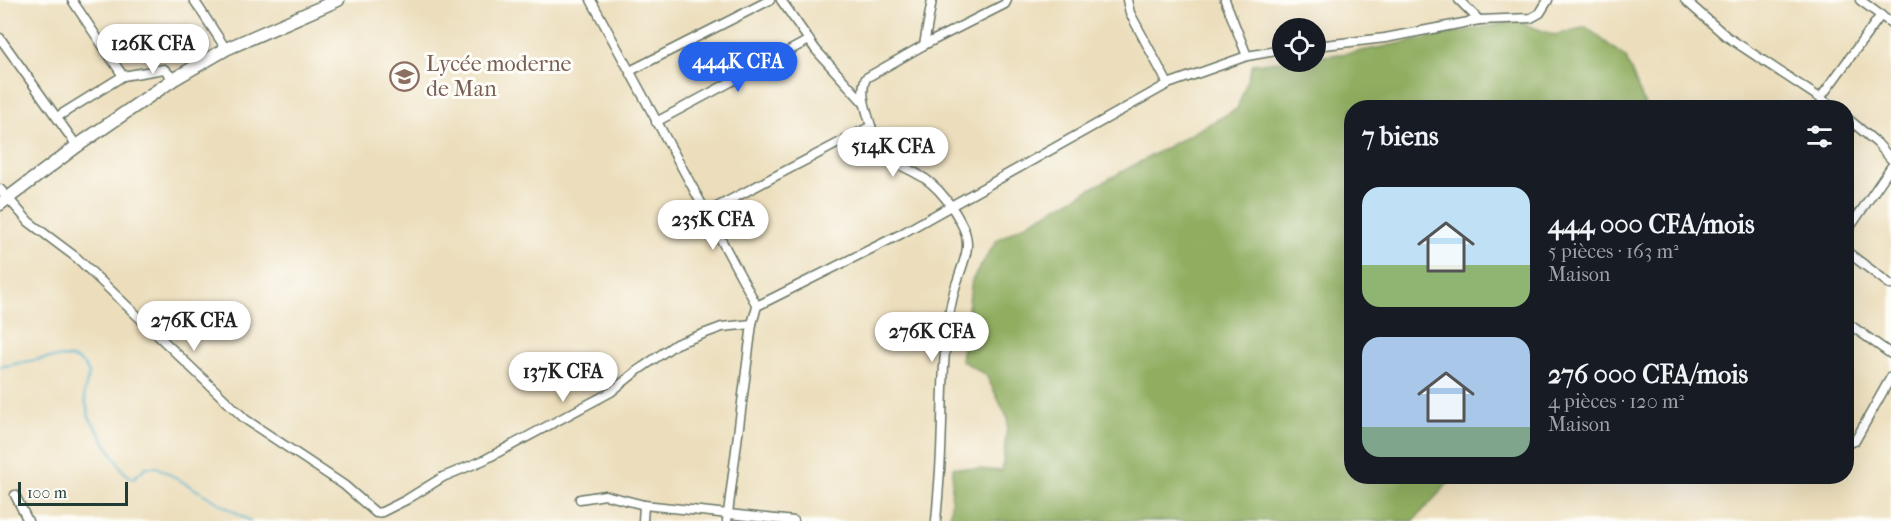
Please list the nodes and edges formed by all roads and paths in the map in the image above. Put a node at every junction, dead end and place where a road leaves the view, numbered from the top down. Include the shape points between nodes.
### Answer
1 (72, 0) edge
2 (194, 0) edge
3 (338, 0) edge
4 (591, 0) edge
5 (770, 0) edge
6 (781, 0) edge
7 (932, 0) edge
8 (1007, 0) edge
9 (1127, 0) edge
10 (1225, 0) edge
11 (1459, 0) edge
12 (1548, 0) edge
13 (1685, 0) edge
14 (1860, 0) edge
15 (322, 3) edge
16 (1881, 15) junction
17 (1479, 20) junction
18 (1891, 23) edge
19 (0, 38) edge
20 (809, 40) junction
21 (924, 45) junction
22 (1326, 45) edge
23 (226, 49) junction
24 (1272, 52) edge
25 (1247, 56) junction
26 (630, 71) junction
27 (123, 76) junction
28 (174, 79) junction
29 (1168, 84) junction
30 (1821, 97) junction
31 (1825, 100) edge
32 (864, 103) junction
33 (57, 117) junction
34 (656, 122) junction
35 (1854, 124) edge
36 (871, 126) junction
37 (77, 146) junction
38 (1891, 159) edge
39 (1891, 167) edge
40 (2, 197) edge
41 (951, 205) junction
42 (707, 212) junction
43 (1854, 221) edge
44 (1854, 257) edge
45 (1891, 285) edge
46 (757, 306) junction
47 (752, 324) junction
48 (1854, 328) edge
49 (1891, 354) edge
50 (1891, 377) edge
51 (1854, 441) edge
52 (15, 495) dead end
53 (580, 499) dead end
54 (644, 505) junction
55 (727, 518) edge
56 (28, 521) edge
57 (643, 521) edge
58 (794, 521) edge
59 (936, 521) edge

1 - 27 street
2 - 23 street
3 - 15 main road
4 - 26 street
5 - 26 street
6 - 20 street
7 - 21 street
8 - 21 street
9 - 29 street via 1130,13
10 - 25 street
11 - 17 street
12 - 17 street via 1531,18
13 - 30 street via 1726,36
14 - 16 street
15 - 23 main road
16 - 18 street
16 - 30 street
17 - 22 street
19 - 33 street
20 - 32 street
20 - 34 street
21 - 32 street via 866,78
23 - 28 main road
24 - 25 street
25 - 29 street
26 - 34 street
27 - 28 street via 164,69
27 - 33 street
28 - 37 main road
29 - 41 street
30 - 31 street
32 - 36 street
33 - 37 street
34 - 42 street
35 - 38 street
36 - 41 street via 883,157 921,176
36 - 42 street
37 - 40 main road
39 - 43 street
40 - 47 street via 77,258 245,419 344,485 376,513 611,392 676,344 722,327
41 - 46 street
41 - 59 street via 964,228 968,252 950,311
42 - 46 street
44 - 45 street
46 - 47 street
47 - 55 street
48 - 49 street
50 - 51 street
52 - 56 street
53 - 54 street via 605,495
54 - 55 street
54 - 57 street
55 - 58 street

